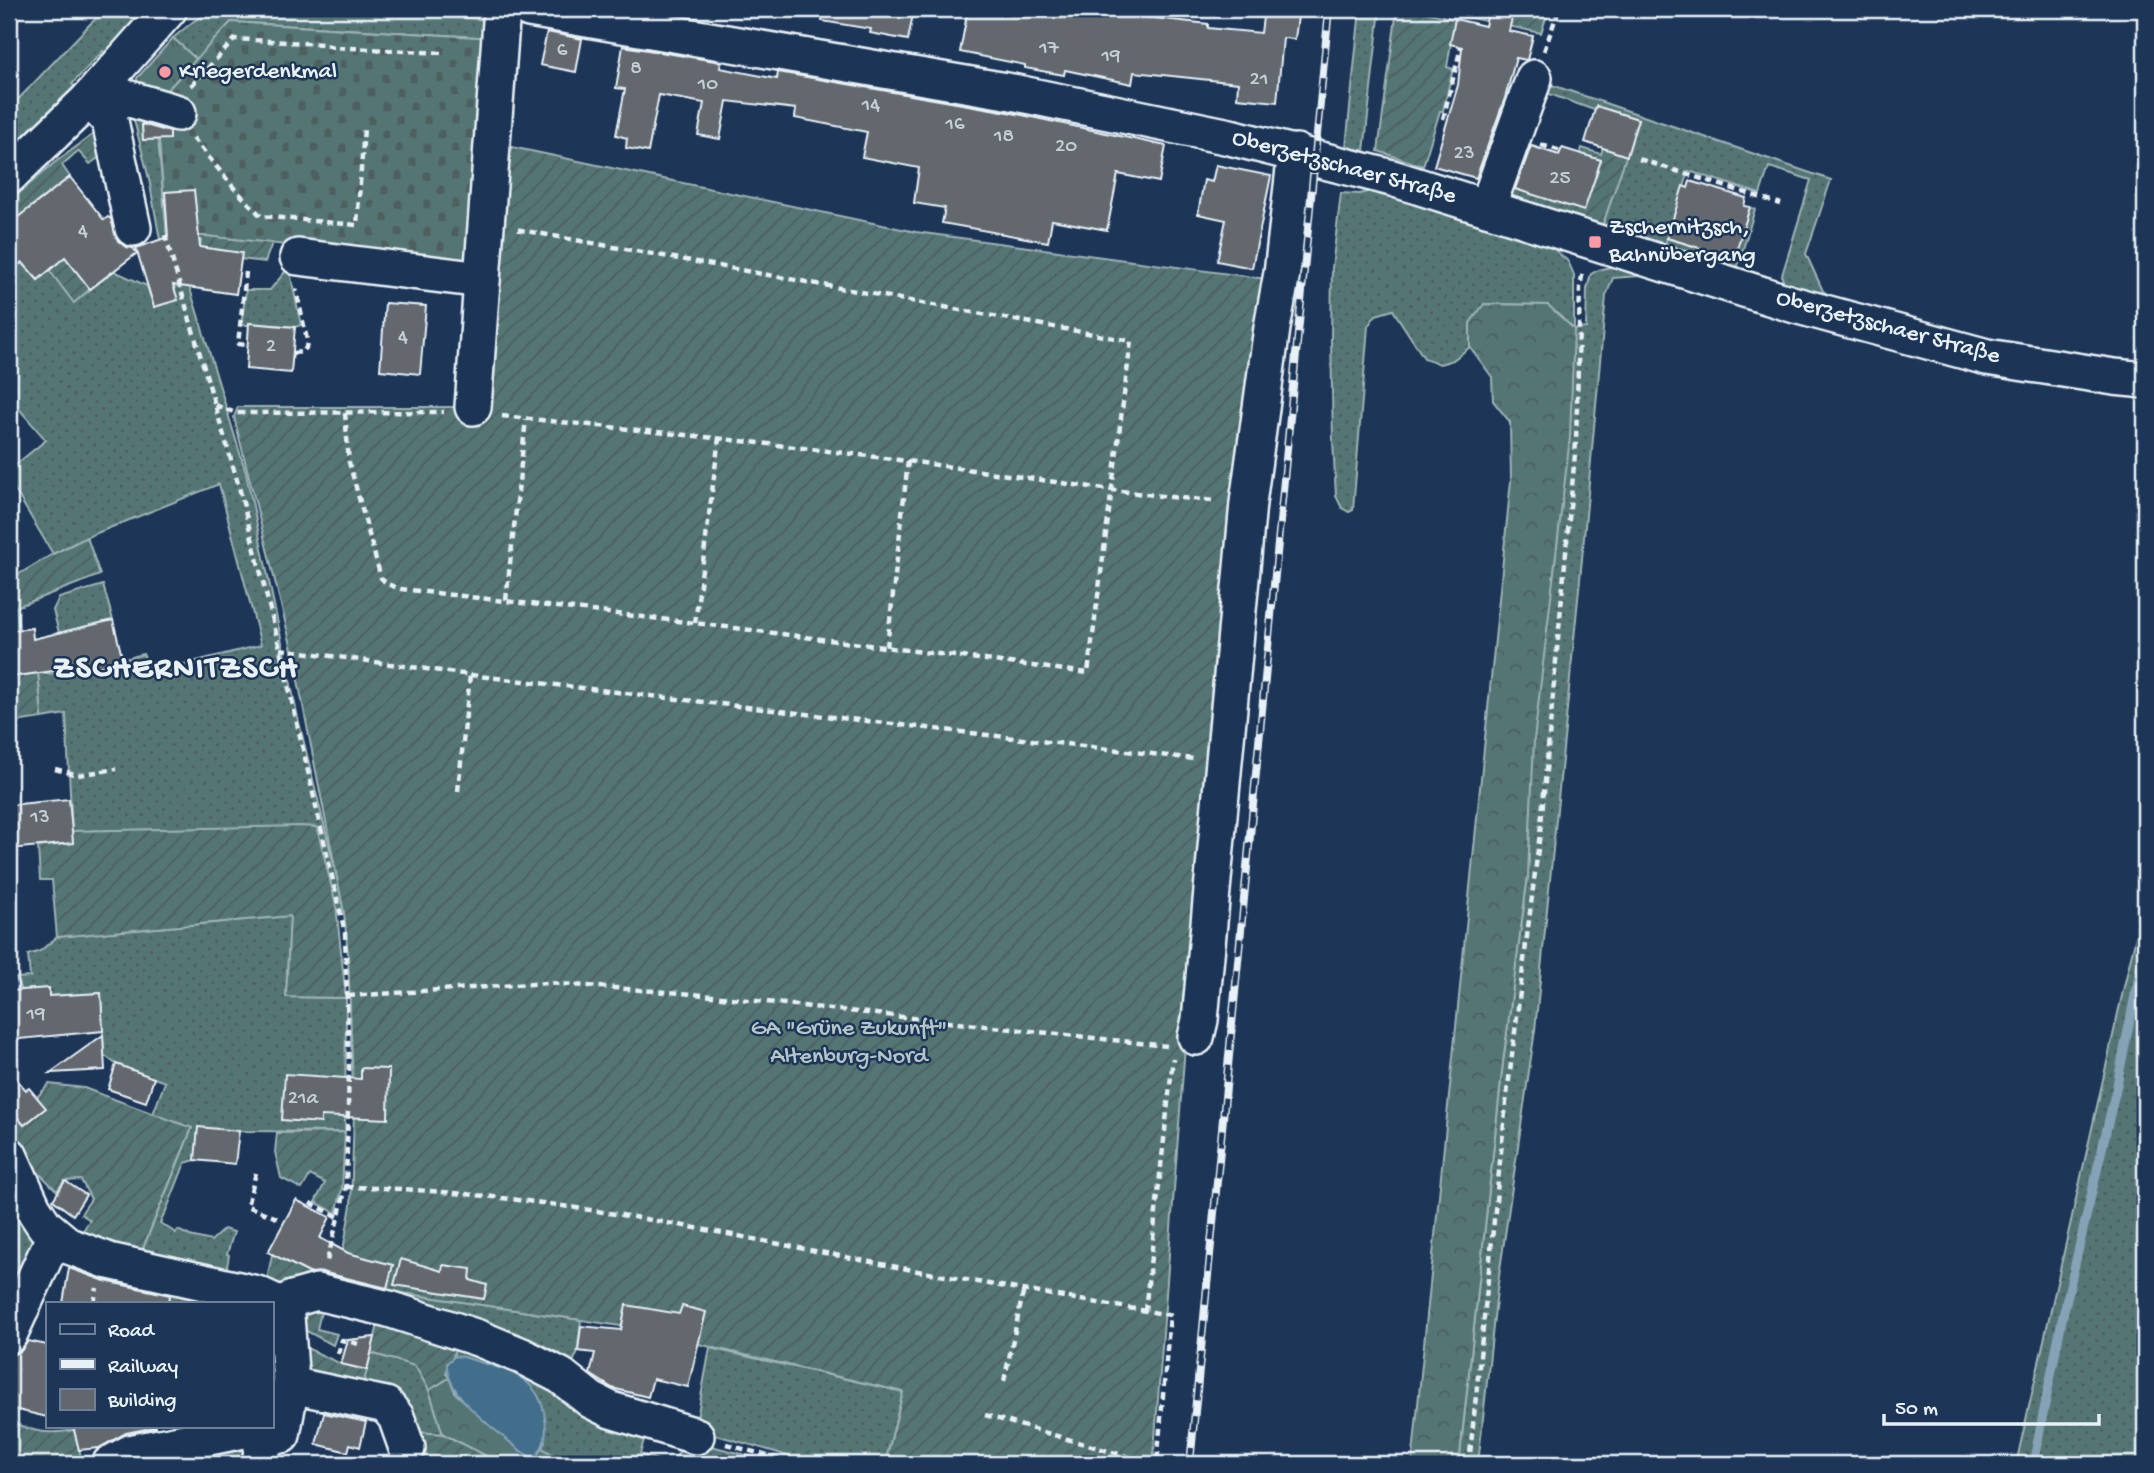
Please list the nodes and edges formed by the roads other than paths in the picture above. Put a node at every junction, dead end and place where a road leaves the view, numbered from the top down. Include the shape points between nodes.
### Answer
1 (169, 9) edge
2 (502, 9) edge
3 (529, 9) edge
4 (1534, 78) road end
5 (96, 92) junction
6 (178, 113) road end
7 (1296, 152) junction
8 (9, 176) edge
9 (1487, 208) junction
10 (148, 227) road end
11 (296, 269) road end
12 (482, 280) junction
13 (2145, 380) edge
14 (473, 410) road end
15 (1196, 1037) dead end
16 (9, 1155) edge
17 (55, 1235) junction
18 (281, 1305) junction
19 (9, 1335) edge
20 (277, 1418) edge
21 (234, 1428) edge
22 (271, 1428) edge
23 (696, 1436) road end
24 (407, 1448) dead end
25 (110, 1464) edge
26 (260, 1464) edge

1 - 5 street
2 - 12 street
3 - 7 street, Oberzetzschaer Straße via 1012,92
4 - 9 street
5 - 6 street
5 - 8 street
5 - 10 street
7 - 9 street, Oberzetzschaer Straße
7 - 15 street via 1248,503
9 - 13 street, Oberzetzschaer Straße via 1795,305 1987,357
11 - 12 street
12 - 14 street
16 - 17 street via 33,1209
17 - 18 street via 99,1259 246,1291
17 - 19 street
18 - 20 street via 286,1316
18 - 23 street via 317,1292 389,1309 478,1339 561,1376 611,1410
20 - 24 street via 386,1405 396,1417
21 - 25 street via 130,1452
22 - 26 street

